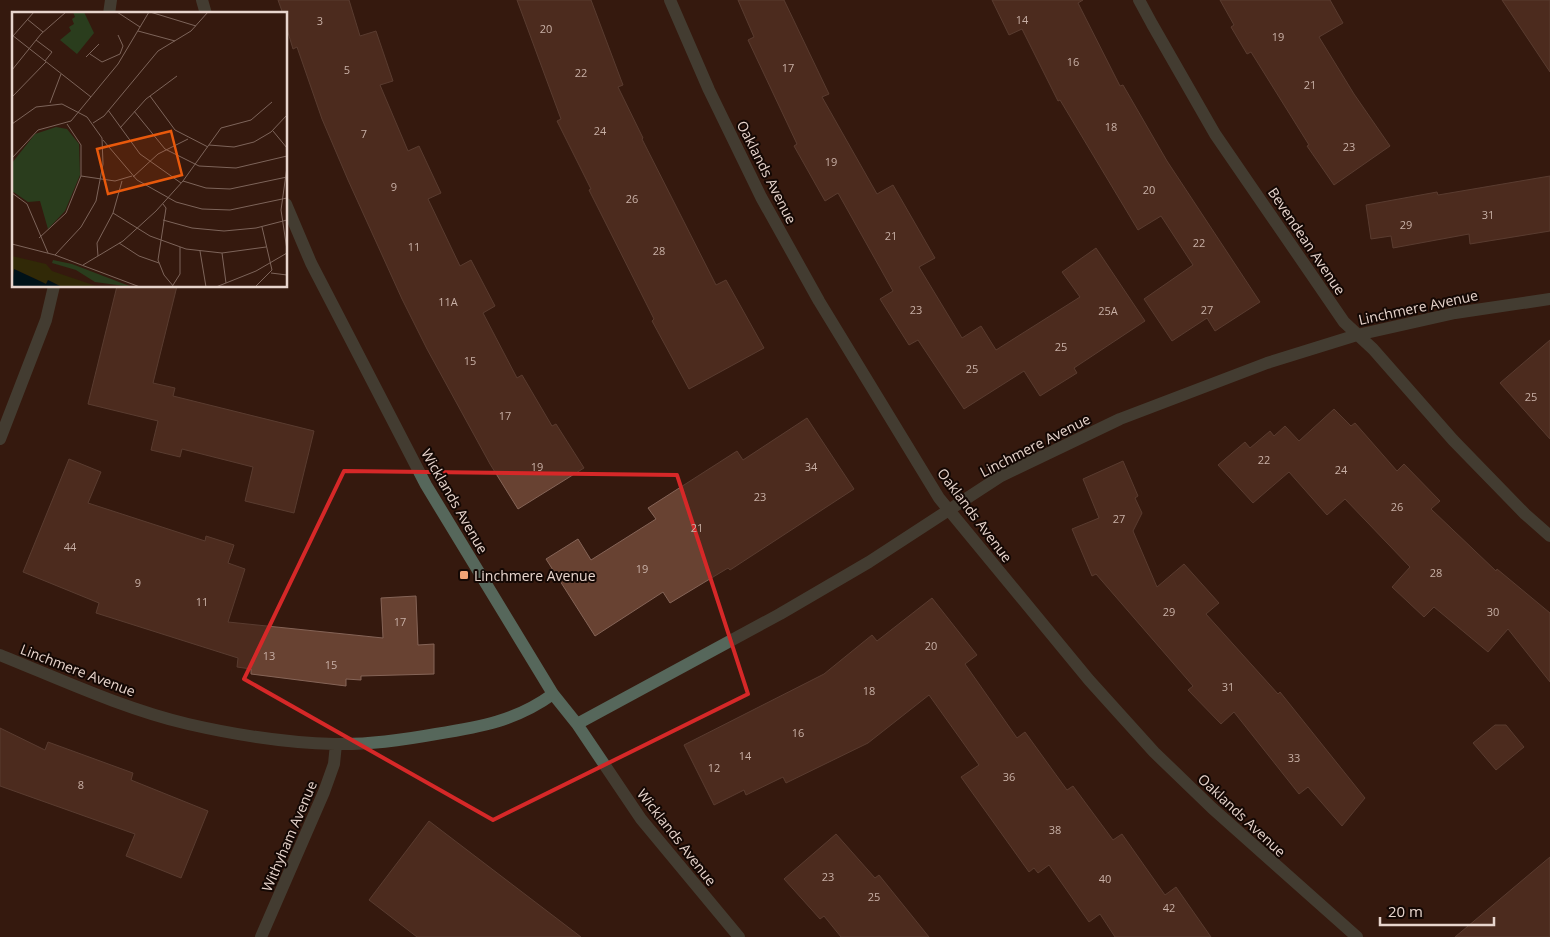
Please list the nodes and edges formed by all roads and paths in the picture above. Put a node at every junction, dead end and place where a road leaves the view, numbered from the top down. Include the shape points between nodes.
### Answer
1 (670, 0) edge
2 (1139, 0) edge
3 (288, 209) edge
4 (54, 288) edge
5 (1550, 299) edge
6 (1357, 335) junction
7 (0, 439) edge
8 (950, 510) junction
9 (1550, 536) edge
10 (0, 655) edge
11 (553, 694) junction
12 (577, 724) junction
13 (336, 744) junction
14 (262, 937) edge
15 (739, 937) edge
16 (1357, 937) edge

1 - 8 street, Oaklands Avenue via 761,197 819,301 939,498
2 - 6 street, Bevendean Avenue via 1215,134 1344,322
3 - 11 street, Wicklands Avenue via 311,263 426,485
4 - 7 street via 46,320
5 - 6 street, Linchmere Avenue via 1455,313
6 - 8 street, Linchmere Avenue via 1267,363 1120,419 1001,476
6 - 9 street, Bevendean Avenue via 1453,440
8 - 12 street, Linchmere Avenue via 780,614
8 - 16 street, Oaklands Avenue via 1089,680 1154,752 1219,815
10 - 13 street, Linchmere Avenue via 127,706 188,724 263,738
11 - 12 street, Wicklands Avenue
11 - 13 street, Linchmere Avenue via 536,706 494,724 420,737
12 - 15 street, Wicklands Avenue via 641,819
13 - 14 street, Withyham Avenue via 334,764 324,792

